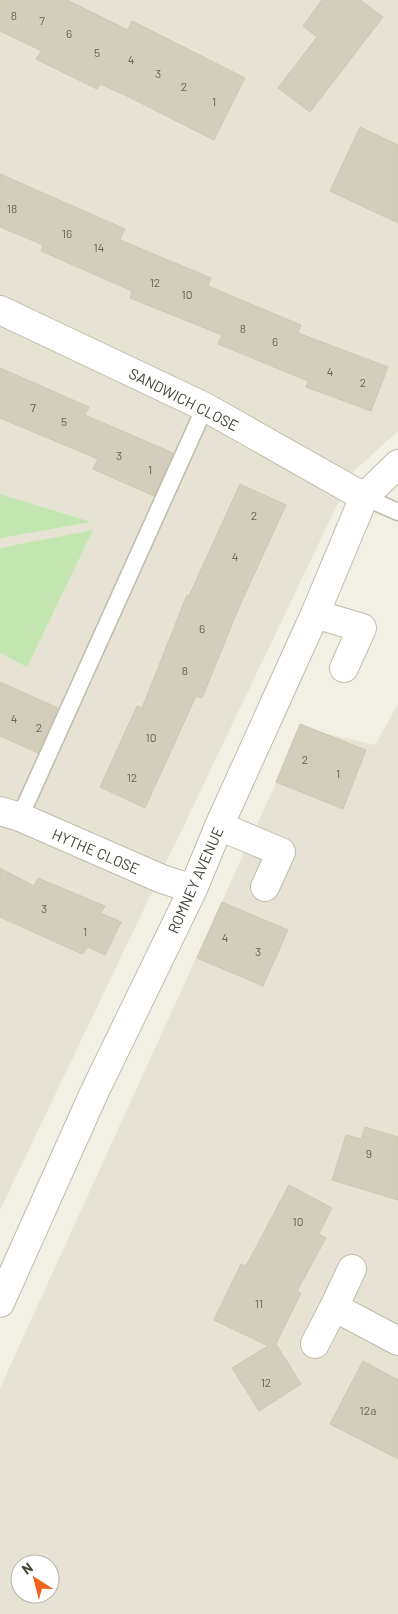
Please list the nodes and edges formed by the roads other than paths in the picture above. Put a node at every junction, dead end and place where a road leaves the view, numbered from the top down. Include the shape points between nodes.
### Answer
1 (0, 310) edge
2 (205, 407) junction
3 (398, 464) edge
4 (364, 497) junction
5 (398, 512) edge
6 (315, 614) junction
7 (344, 668) dead end
8 (10, 814) edge
9 (219, 826) junction
10 (265, 887) dead end
11 (193, 889) junction
12 (352, 1269) dead end
13 (0, 1303) edge
14 (334, 1307) junction
15 (398, 1341) edge
16 (315, 1344) dead end

1 - 2 street, SANDWICH CLOSE
2 - 4 street, SANDWICH CLOSE
2 - 8 lane
3 - 4 street, ROMNEY AVENUE
4 - 5 lane
4 - 6 street, ROMNEY AVENUE
6 - 7 street via 362,628
6 - 9 street, ROMNEY AVENUE
8 - 11 street, HYTHE CLOSE via 162,879
9 - 10 street via 281,852
9 - 11 street, ROMNEY AVENUE
11 - 13 street, ROMNEY AVENUE via 94,1093
12 - 14 street
14 - 15 street
14 - 16 street

